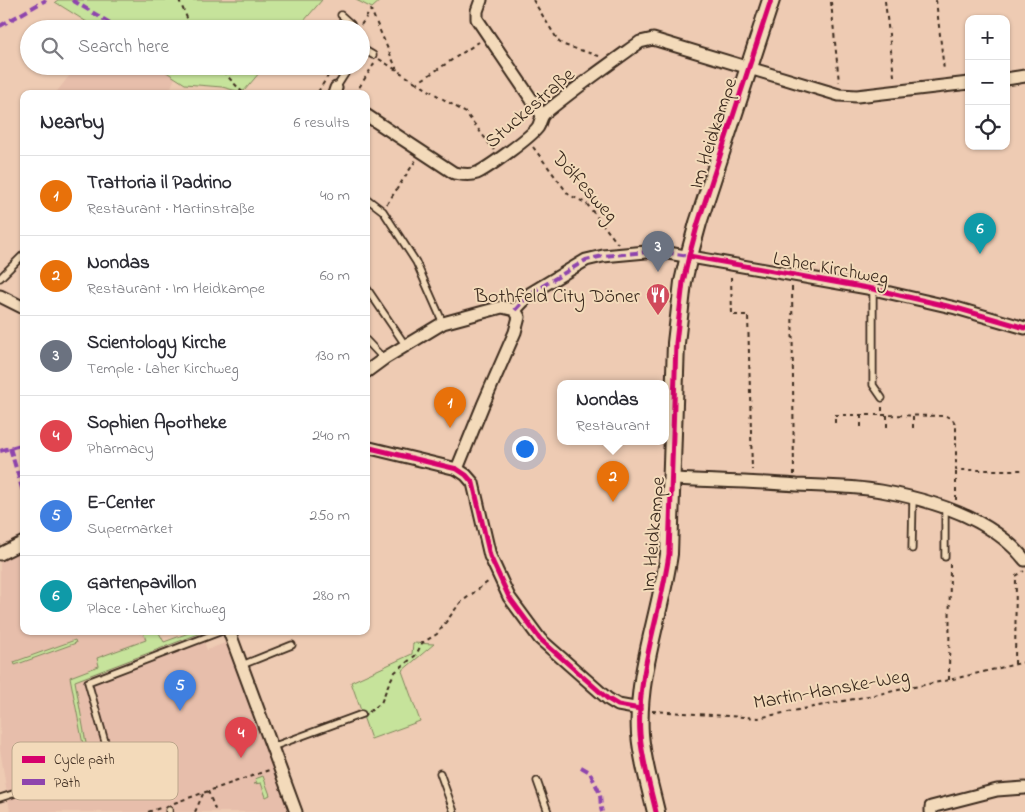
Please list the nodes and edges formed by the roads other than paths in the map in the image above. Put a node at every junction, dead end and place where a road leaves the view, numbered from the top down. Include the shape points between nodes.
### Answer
1 (481, 0) edge
2 (772, 0) edge
3 (341, 16) dead end
4 (346, 20) edge
5 (370, 54) edge
6 (376, 57) road end
7 (749, 67) junction
8 (345, 75) edge
9 (1025, 76) edge
10 (1010, 78) edge
11 (965, 83) edge
12 (336, 90) edge
13 (542, 115) junction
14 (370, 118) edge
15 (370, 201) edge
16 (689, 256) junction
17 (20, 258) edge
18 (0, 278) edge
19 (873, 289) junction
20 (370, 294) edge
21 (0, 296) edge
22 (20, 306) edge
23 (515, 310) junction
24 (443, 323) junction
25 (1025, 328) edge
26 (370, 344) edge
27 (406, 346) junction
28 (384, 359) junction
29 (370, 369) edge
30 (882, 398) road end
31 (370, 448) edge
32 (457, 469) junction
33 (672, 479) junction
34 (913, 498) junction
35 (951, 510) junction
36 (20, 544) edge
37 (912, 548) dead end
38 (0, 554) edge
39 (945, 558) road end
40 (1025, 560) edge
41 (211, 635) edge
42 (231, 635) edge
43 (292, 645) dead end
44 (242, 665) junction
45 (640, 709) junction
46 (362, 714) road end
47 (105, 742) edge
48 (272, 747) junction
49 (440, 773) dead end
50 (537, 781) dead end
51 (1025, 788) edge
52 (12, 794) edge
53 (0, 798) edge
54 (296, 812) edge
55 (454, 812) edge
56 (548, 812) edge
57 (654, 812) edge
58 (932, 812) edge

1 - 13 street via 477,19
2 - 7 street, Im Heidkampe
3 - 4 lane
5 - 6 lane
7 - 11 street, Stuckestraße via 839,95 856,96
7 - 13 street, Stuckestraße via 653,39 640,42
7 - 16 street, Im Heidkampe
8 - 12 lane
9 - 10 street
13 - 14 street, Stuckestraße via 539,126 500,158 483,170 466,175 454,173
15 - 24 lane via 384,210 416,262
16 - 19 street, Laher Kirchweg
16 - 23 street, Laher Kirchweg via 657,251 586,260 532,293
16 - 33 street, Im Heidkampe via 676,343
17 - 18 lane
19 - 25 street, Laher Kirchweg
19 - 30 lane via 872,385
20 - 27 lane
21 - 22 street
23 - 24 street via 502,308
23 - 32 street via 519,317 515,332
24 - 27 street
26 - 28 lane
27 - 28 street
28 - 29 street
31 - 32 street
32 - 45 street via 473,482 490,556 522,616 540,639 608,699 618,705
33 - 34 street via 795,484 879,491
33 - 45 street, Im Heidkampe via 665,579
34 - 35 street
34 - 37 lane
35 - 39 lane
35 - 40 street via 999,535
36 - 38 street
41 - 47 lane via 88,682
42 - 44 street
43 - 44 lane
44 - 48 street
45 - 57 street, Im Heidkampe via 640,734
46 - 48 lane
48 - 54 street
49 - 55 lane
50 - 56 lane
51 - 58 street via 997,790 931,807
52 - 53 lane

